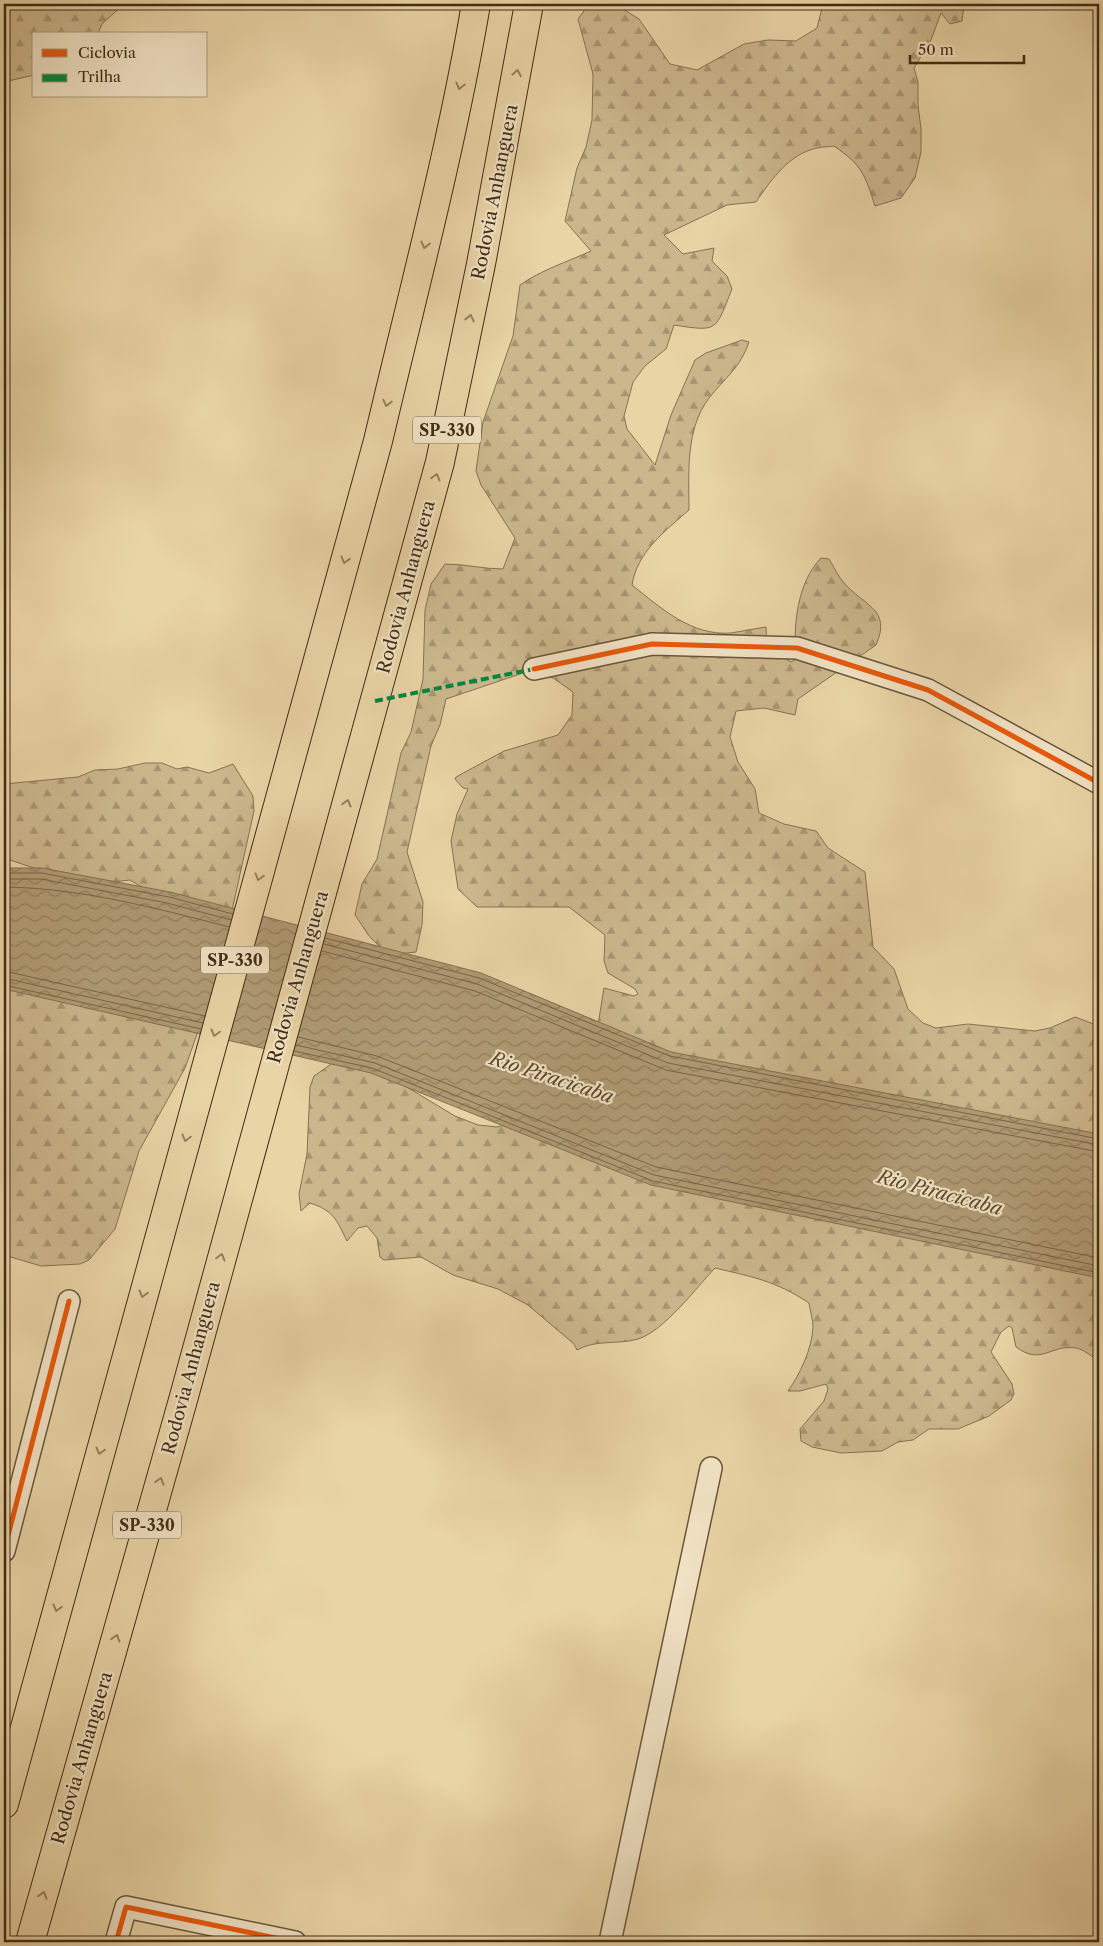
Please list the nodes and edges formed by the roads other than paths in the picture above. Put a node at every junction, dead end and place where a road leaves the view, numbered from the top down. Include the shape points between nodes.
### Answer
1 (476, 4) edge
2 (529, 4) edge
3 (534, 669) dead end
4 (1099, 782) edge
5 (69, 1301) dead end
6 (711, 1468) dead end
7 (4, 1551) edge
8 (4, 1804) edge
9 (30, 1942) edge
10 (116, 1942) edge
11 (295, 1942) edge
12 (610, 1942) edge

1 -> 8 highway, SP-330 via 425,243 378,441
9 -> 2 highway, Rodovia Anhanguera / SP-330 via 440,462 482,264
3 - 4 street via 652,644 797,648 928,690
5 - 7 street
6 - 12 street
10 - 11 street via 126,1907

